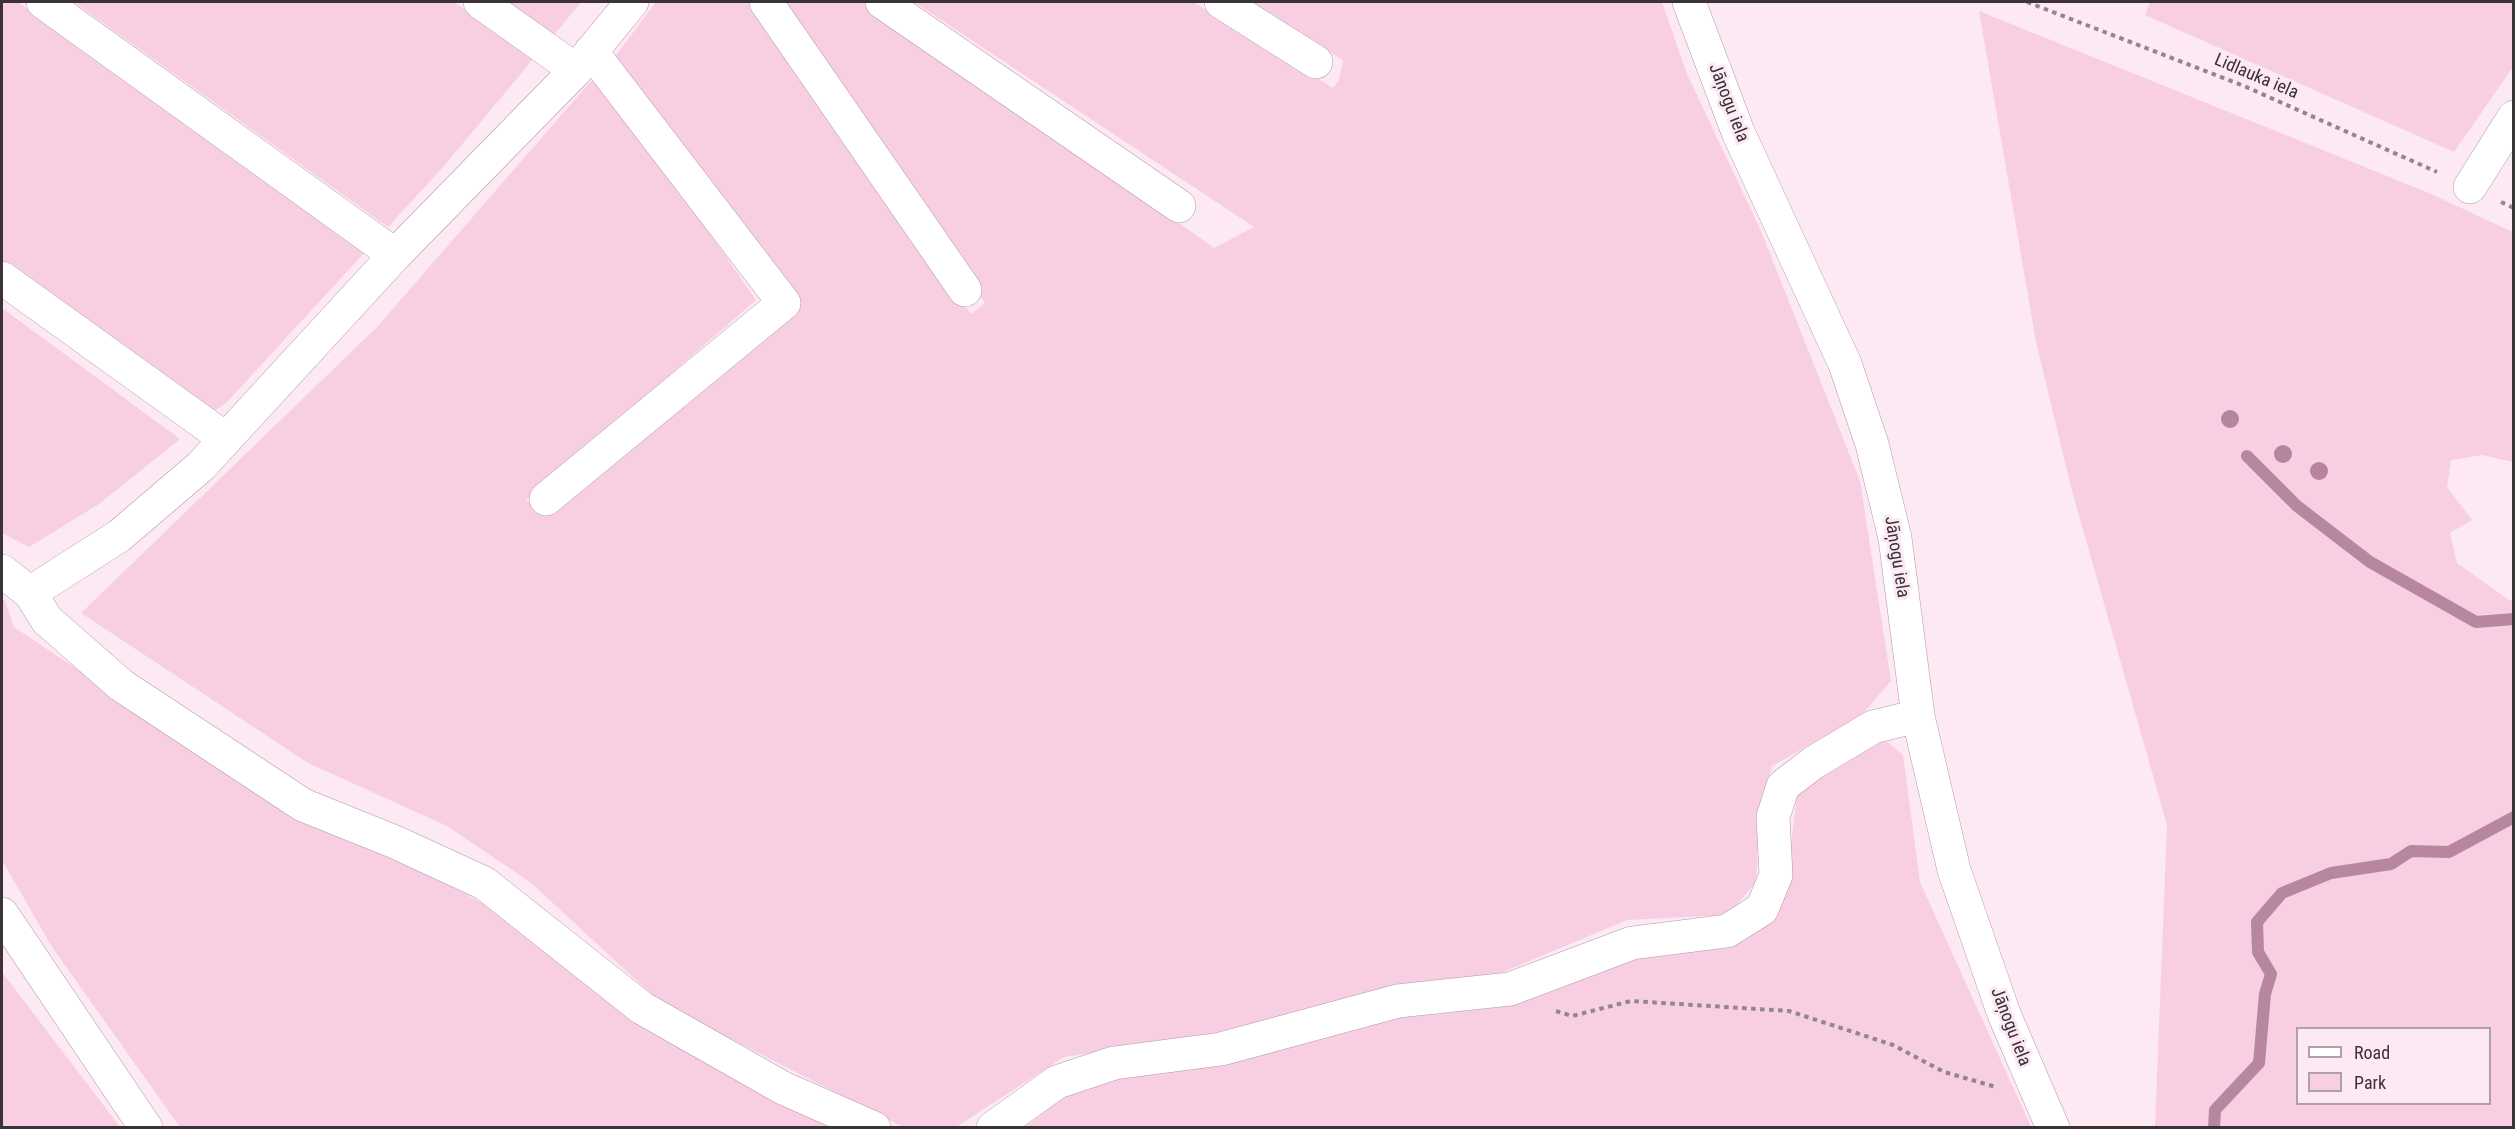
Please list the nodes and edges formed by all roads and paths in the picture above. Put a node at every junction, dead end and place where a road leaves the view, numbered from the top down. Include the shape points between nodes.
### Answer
1 (43, 2) edge
2 (480, 2) edge
3 (632, 2) edge
4 (766, 2) edge
5 (882, 2) edge
6 (1221, 2) edge
7 (1689, 2) edge
8 (2027, 2) edge
9 (584, 60) junction
10 (1316, 62) dead end
11 (2514, 117) edge
12 (2470, 187) joint
13 (1179, 206) dead end
14 (395, 255) junction
15 (2, 278) edge
16 (965, 290) dead end
17 (226, 439) junction
18 (546, 499) dead end
19 (2, 571) edge
20 (30, 593) junction
21 (1918, 716) junction
22 (2, 914) edge
23 (1510, 989) junction
24 (2033, 1086) junction
25 (1004, 1125) edge
26 (146, 1128) edge
27 (874, 1128) edge
28 (2052, 1128) edge

1 - 14 street
2 - 9 street
3 - 9 street
4 - 16 street
5 - 13 street
6 - 10 street
7 - 21 street, Jāņogu iela via 1738,132 1845,364 1872,444 1895,538
8 - 12 path, Lidlauka iela via 2244,86
9 - 14 street
9 - 18 street via 784,303
11 - 12 street
14 - 17 street
15 - 17 street
17 - 20 street via 201,466 119,536
19 - 20 street
20 - 27 street via 47,620 121,685 303,805 484,883 642,1008 783,1088
21 - 23 street via 1873,727 1783,786 1773,817 1776,875 1762,909 1727,931 1632,943
21 - 24 street, Jāņogu iela via 1954,870
22 - 26 street
23 - 24 path via 1522,999 1572,1016 1631,1001 1789,1011 1893,1045 1944,1071 1996,1087
23 - 25 street via 1398,1001 1221,1049 1114,1063 1057,1082
24 - 28 street, Jāņogu iela

